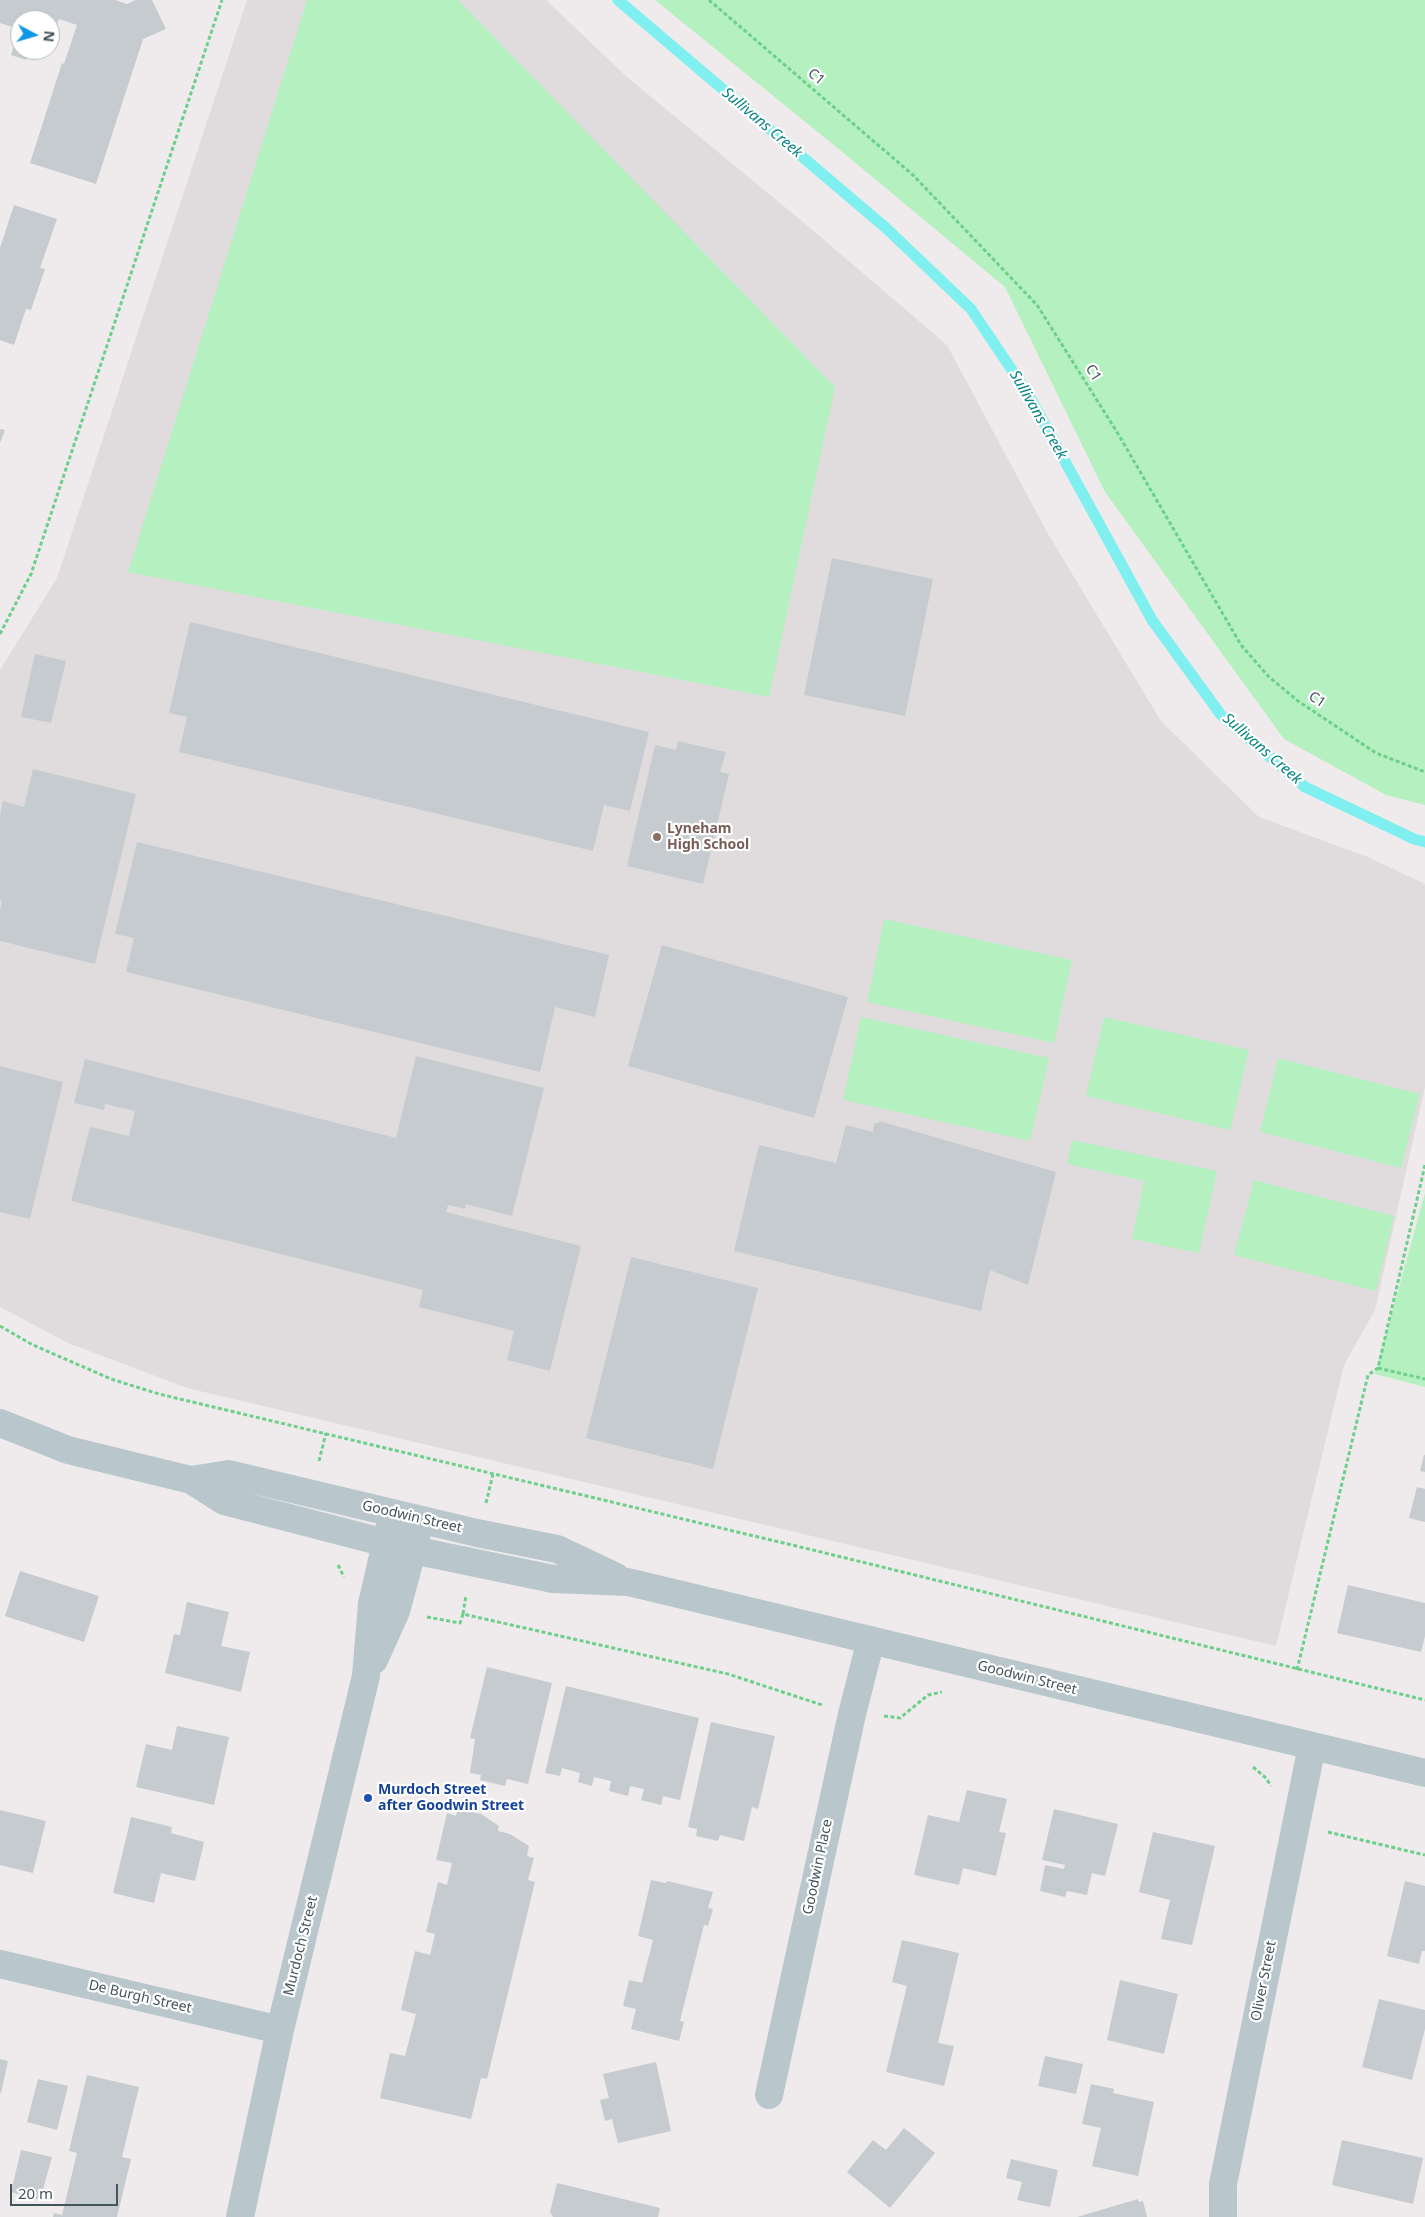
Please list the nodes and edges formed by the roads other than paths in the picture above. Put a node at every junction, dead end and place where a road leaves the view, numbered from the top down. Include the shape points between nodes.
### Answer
1 (0, 1423) edge
2 (191, 1480) junction
3 (393, 1513) junction
4 (420, 1520) junction
5 (386, 1543) junction
6 (413, 1550) junction
7 (628, 1582) junction
8 (384, 1608) junction
9 (871, 1640) junction
10 (1312, 1746) junction
11 (1425, 1773) edge
12 (0, 1964) edge
13 (280, 2030) junction
14 (769, 2095) dead end
15 (240, 2217) edge
16 (1223, 2217) edge

1 - 2 street, Goodwin Street via 68,1450
2 - 3 street, Goodwin Street via 229,1474
2 - 5 street, Goodwin Street via 224,1501
3 - 4 street, Goodwin Street
3 - 5 street, Murdoch Street
4 - 6 street, Murdoch Street
4 - 7 street, Goodwin Street via 557,1549
5 - 6 street, Goodwin Street
5 - 8 street, Murdoch Street
6 - 7 street, Goodwin Street via 553,1579
6 - 8 street, Murdoch Street
7 - 9 street, Goodwin Street
8 - 13 street, Murdoch Street
9 - 10 street, Goodwin Street
9 - 14 street, Goodwin Place
10 - 11 street, Goodwin Street
10 - 16 street, Oliver Street via 1223,2184
12 - 13 street, De Burgh Street
13 - 15 street, Murdoch Street

